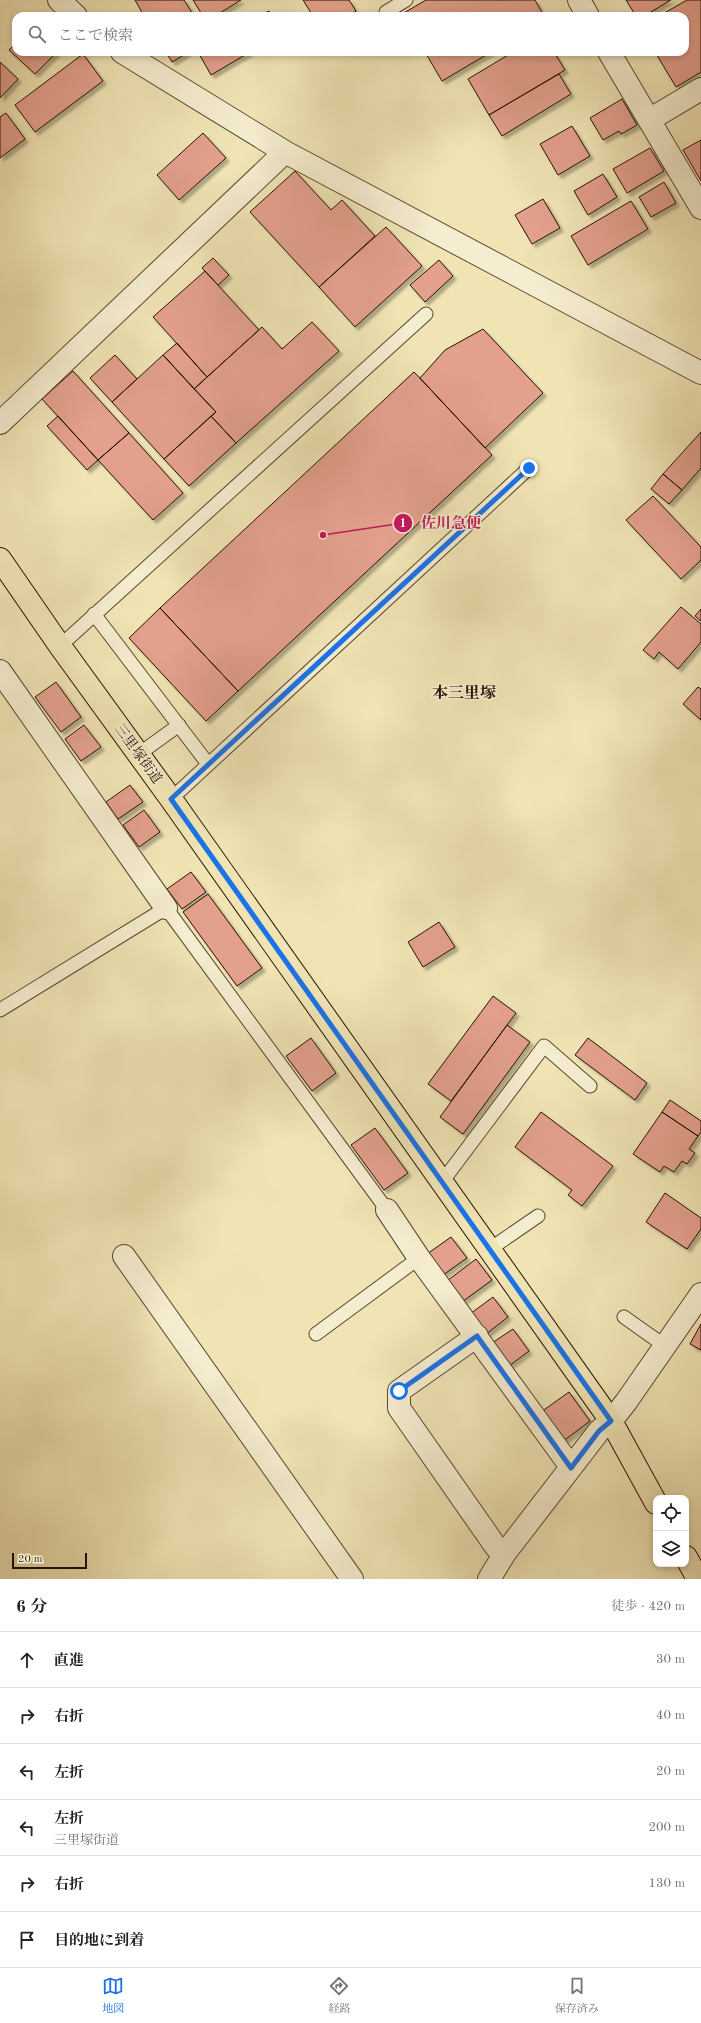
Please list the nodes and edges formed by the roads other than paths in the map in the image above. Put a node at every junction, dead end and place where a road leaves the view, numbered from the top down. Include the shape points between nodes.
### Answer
1 (406, 0) edge
2 (579, 0) edge
3 (386, 12) dead end
4 (586, 12) edge
5 (129, 56) edge
6 (611, 56) edge
7 (701, 89) edge
8 (649, 120) junction
9 (285, 152) junction
10 (701, 208) edge
11 (426, 314) dead end
12 (701, 373) edge
13 (0, 422) edge
14 (529, 468) dead end
15 (0, 559) edge
16 (94, 614) junction
17 (60, 646) junction
18 (0, 671) edge
19 (179, 725) junction
20 (139, 754) junction
21 (208, 764) junction
22 (171, 799) junction
23 (166, 908) junction
24 (0, 1010) edge
25 (590, 1086) dead end
26 (442, 1182) junction
27 (387, 1210) joint
28 (538, 1216) dead end
29 (490, 1249) junction
30 (124, 1256) dead end
31 (419, 1258) junction
32 (701, 1294) edge
33 (624, 1316) dead end
34 (316, 1334) dead end
35 (477, 1336) junction
36 (665, 1346) junction
37 (611, 1421) junction
38 (571, 1468) junction
39 (653, 1498) edge
40 (505, 1553) junction
41 (689, 1562) edge
42 (352, 1579) edge
43 (489, 1579) edge
44 (698, 1579) edge

1 - 3 lane
2 - 4 street
5 - 9 street
6 - 8 street
7 - 8 street
8 - 10 street
9 - 12 street
9 - 13 street
11 - 16 lane
14 - 21 lane
15 - 17 main road, 三里塚街道
16 - 17 lane
16 - 19 lane
17 - 20 main road, 三里塚街道
18 - 23 street
19 - 20 lane
19 - 21 lane
20 - 22 main road, 三里塚街道
21 - 22 lane
22 - 26 main road, 三里塚街道
23 - 24 lane
23 - 27 lane
25 - 26 lane via 544,1046
26 - 29 main road, 三里塚街道
27 - 31 street
28 - 29 lane
29 - 37 main road, 三里塚街道
30 - 42 street
31 - 34 lane
31 - 35 street
32 - 36 street
33 - 36 lane
35 - 38 street
35 - 40 street via 399,1391 399,1408 496,1547
36 - 37 street
37 - 38 street via 599,1431
37 - 39 main road, 三里塚街道
38 - 40 street
40 - 43 street
41 - 44 main road

